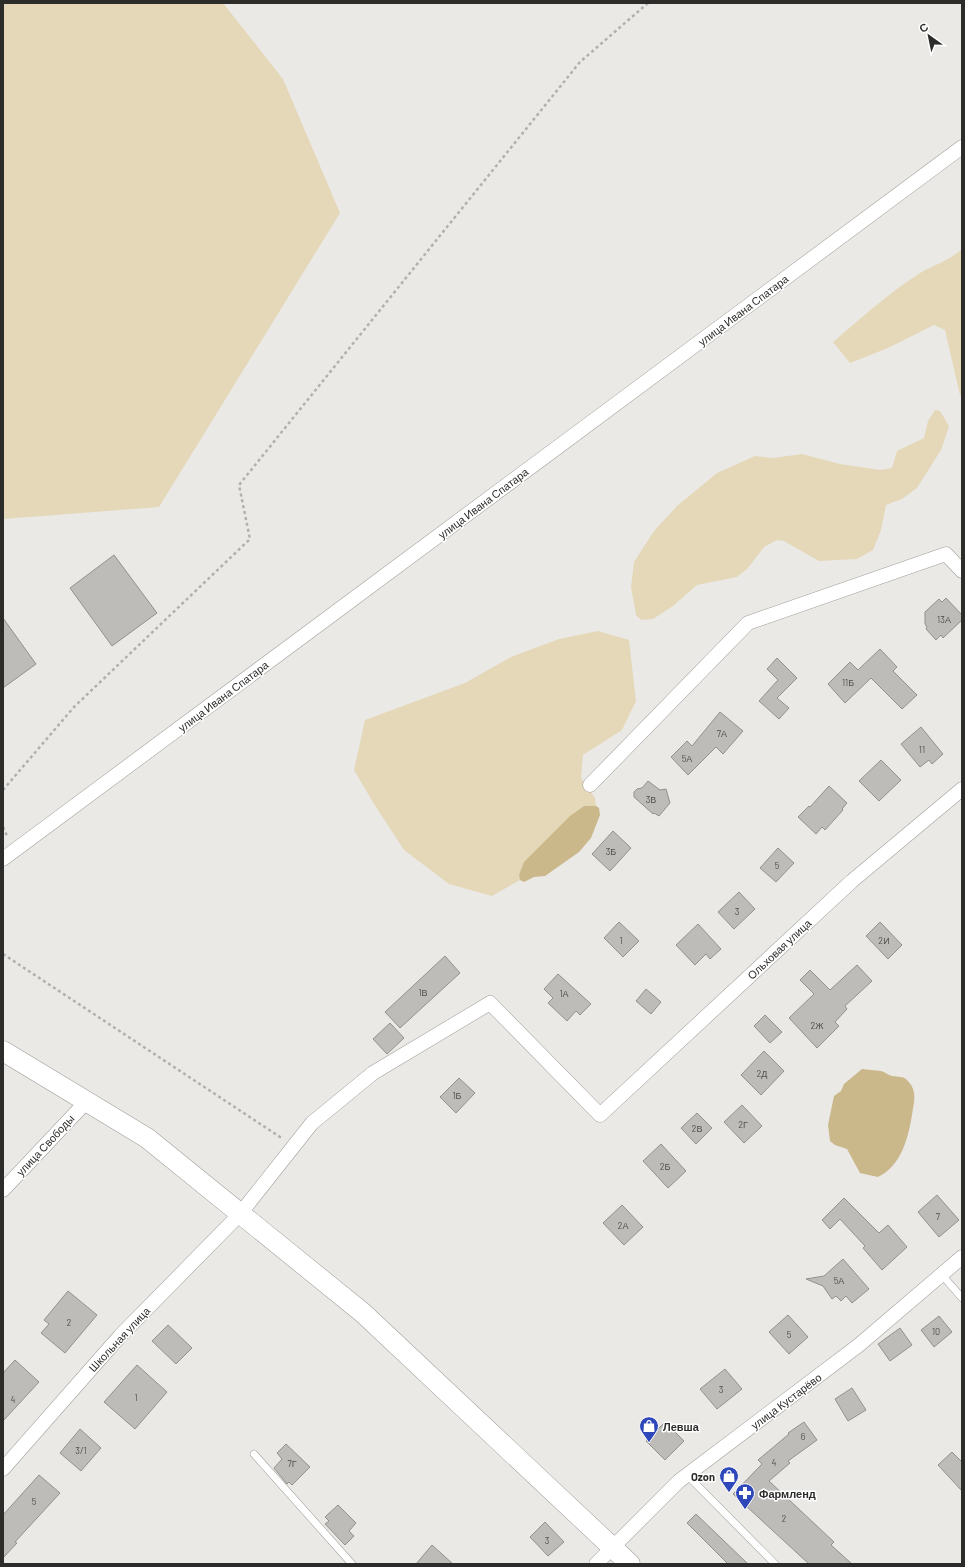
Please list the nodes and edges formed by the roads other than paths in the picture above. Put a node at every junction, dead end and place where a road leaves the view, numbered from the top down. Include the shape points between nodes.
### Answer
1 (962, 147) edge
2 (962, 571) edge
3 (590, 785) dead end
4 (962, 789) edge
5 (3, 859) edge
6 (3, 1051) edge
7 (87, 1101) junction
8 (600, 1115) joint
9 (3, 1190) edge
10 (240, 1214) junction
11 (962, 1257) edge
12 (942, 1275) junction
13 (962, 1298) edge
14 (254, 1454) dead end
15 (3, 1469) edge
16 (687, 1475) junction
17 (613, 1548) junction
18 (352, 1564) edge
19 (596, 1564) edge
20 (630, 1564) edge
21 (775, 1564) edge

1 - 5 street, улица Ивана Спатара
2 - 3 street via 946,554 748,623
4 - 8 street, Ольховая улица via 852,881
6 - 7 main road
7 - 9 street, улица Свободы
7 - 10 main road via 146,1138
8 - 10 street, Школьная улица via 490,1003 373,1073 312,1123
10 - 15 street, Школьная улица via 120,1336
10 - 17 main road via 363,1313
11 - 12 street, улица Кустарёво
12 - 13 lane
12 - 16 street, улица Кустарёво via 860,1345
14 - 18 lane
16 - 17 street, улица Кустарёво
16 - 21 lane
17 - 19 street, улица Кустарёво
17 - 20 main road

